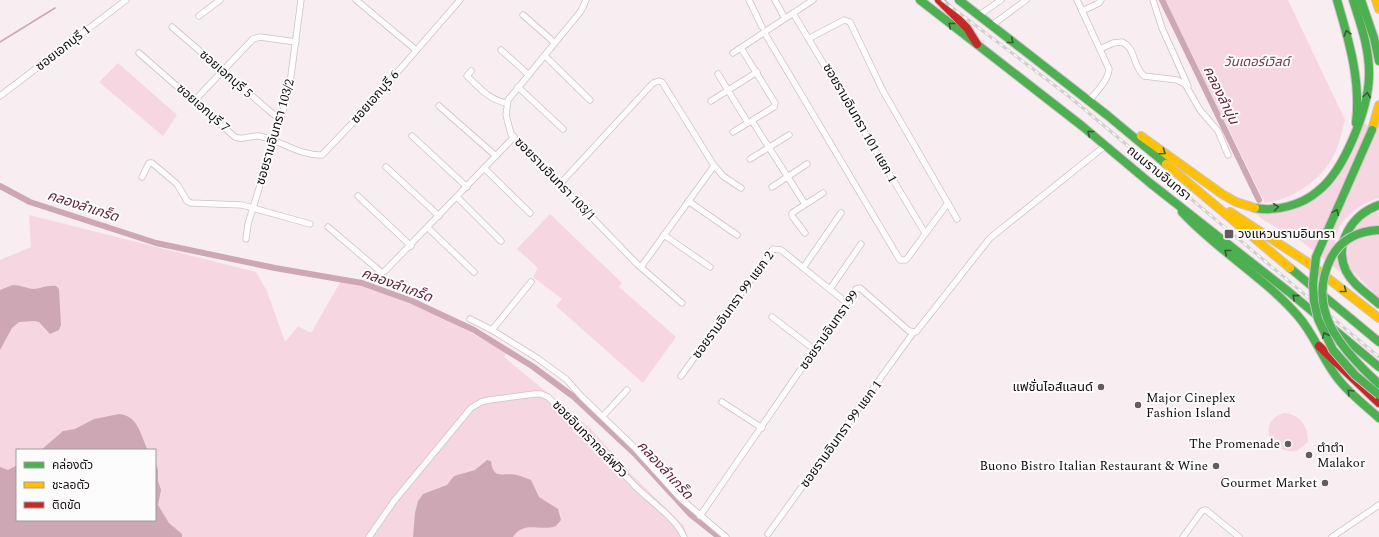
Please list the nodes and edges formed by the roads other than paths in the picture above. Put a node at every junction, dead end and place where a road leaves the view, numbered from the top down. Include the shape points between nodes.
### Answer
1 (126, 0) edge
2 (220, 0) edge
3 (301, 0) edge
4 (356, 0) edge
5 (460, 0) edge
6 (586, 0) edge
7 (749, 0) edge
8 (775, 0) edge
9 (813, 0) edge
10 (920, 0) edge
11 (939, 0) edge
12 (959, 0) edge
13 (1001, 0) edge
14 (1026, 0) edge
15 (1077, 0) edge
16 (1101, 0) edge
17 (1153, 0) edge
18 (1337, 0) edge
19 (1353, 0) edge
20 (1361, 0) edge
21 (1376, 0) edge
22 (1379, 9) edge
23 (1082, 11) junction
24 (794, 13) junction
25 (523, 15) dead end
26 (783, 15) dead end
27 (199, 16) dead end
28 (978, 16) junction
29 (991, 26) junction
30 (172, 27) dead end
31 (763, 30) junction
32 (810, 38) junction
33 (296, 42) junction
34 (555, 43) junction
35 (741, 48) junction
36 (980, 48) junction
37 (1100, 49) junction
38 (416, 50) junction
39 (501, 50) dead end
40 (139, 53) dead end
41 (733, 53) dead end
42 (545, 56) junction
43 (1379, 61) edge
44 (222, 71) junction
45 (471, 71) dead end
46 (757, 72) junction
47 (718, 74) dead end
48 (529, 75) junction
49 (518, 87) junction
50 (1188, 87) junction
51 (728, 90) junction
52 (0, 96) edge
53 (590, 100) dead end
54 (194, 101) junction
55 (711, 101) dead end
56 (1089, 101) junction
57 (507, 103) junction
58 (1379, 105) edge
59 (440, 106) dead end
60 (1107, 115) junction
61 (281, 119) junction
62 (750, 122) junction
63 (563, 129) dead end
64 (733, 132) dead end
65 (1354, 132) junction
66 (789, 135) dead end
67 (412, 136) dead end
68 (514, 137) junction
69 (274, 142) junction
70 (1106, 145) junction
71 (769, 148) junction
72 (1228, 155) dead end
73 (496, 156) junction
74 (750, 159) dead end
75 (806, 164) dead end
76 (714, 166) junction
77 (386, 167) dead end
78 (484, 168) junction
79 (787, 176) junction
80 (142, 177) dead end
81 (560, 184) junction
82 (772, 186) dead end
83 (467, 187) junction
84 (741, 188) dead end
85 (823, 193) dead end
86 (358, 196) dead end
87 (457, 197) junction
88 (1207, 199) junction
89 (688, 201) junction
90 (1175, 202) junction
91 (948, 203) junction
92 (806, 204) junction
93 (1379, 205) edge
94 (254, 207) junction
95 (530, 213) dead end
96 (841, 213) dead end
97 (439, 216) junction
98 (957, 219) dead end
99 (310, 224) dead end
100 (328, 227) dead end
101 (428, 228) junction
102 (1379, 230) edge
103 (805, 233) dead end
104 (925, 233) junction
105 (664, 235) junction
106 (737, 236) dead end
107 (246, 239) dead end
108 (501, 241) dead end
109 (861, 244) dead end
110 (411, 246) junction
111 (641, 267) junction
112 (710, 267) dead end
113 (803, 268) junction
114 (474, 272) dead end
115 (531, 282) dead end
116 (830, 289) junction
117 (682, 303) dead end
118 (846, 303) junction
119 (1379, 304) edge
120 (772, 317) dead end
121 (1379, 318) edge
122 (470, 319) dead end
123 (492, 330) junction
124 (913, 333) junction
125 (1379, 342) edge
126 (1319, 346) junction
127 (815, 350) junction
128 (1379, 367) edge
129 (681, 376) dead end
130 (1379, 384) edge
131 (627, 390) dead end
132 (1379, 395) edge
133 (722, 402) dead end
134 (1379, 403) edge
135 (603, 416) junction
136 (1379, 418) edge
137 (762, 428) junction
138 (1379, 505) edge
139 (700, 516) junction
140 (768, 534) dead end
141 (369, 537) edge
142 (684, 537) edge
143 (726, 537) edge
144 (1183, 537) edge
145 (1238, 537) edge
146 (1332, 537) edge

1 - 52 street, ซอยเอกบุรี 1
2 - 27 street
3 - 33 street, ซอยรามอินทรา 103/2
4 - 38 street
5 - 38 street, ซอยเอกบุรี 6
6 - 34 street via 581,11
7 - 31 street
8 - 26 street
9 - 24 street
36 -> 10 main road, ถนนรามอินทรา
11 - 36 main road via 966,28
12 - 28 main road, ถนนรามอินทรา
13 - 28 street
14 - 29 street
15 - 23 street
16 - 23 street
17 - 50 street via 1162,28
65 -> 18 main road via 1358,112 1356,71 1350,40
65 -> 19 main road via 1366,102 1369,73 1366,38
20 - 43 main road
21 - 22 main road
23 - 37 street
24 - 31 street
24 - 32 street, ซอยรามอินทรา 101 แยก 1
25 - 34 street
28 - 29 main road, ถนนรามอินทรา
29 -> 56 main road, ถนนรามอินทรา
30 - 44 street, ซอยเอกบุรี 5
31 - 35 street
31 - 104 street via 900,260 906,260
32 - 91 street via 844,20 850,22 883,91
32 - 104 street, ซอยรามอินทรา 101 แยก 1
33 - 44 street via 257,37
33 - 61 street, ซอยรามอินทรา 103/2 via 289,91
34 - 42 street
35 - 41 street
35 - 46 street
70 -> 36 main road, ถนนรามอินทรา
37 - 50 street via 1122,42 1130,47 1136,67 1144,76 1177,80
37 - 56 street via 1109,72
38 - 69 street, ซอยเอกบุรี 6 via 325,153 315,155
39 - 48 street
40 - 54 street, ซอยเอกบุรี 7
42 - 48 street
42 - 53 street
44 - 54 street
44 - 61 street, ซอยเอกบุรี 5
45 - 57 street via 467,76 486,94 496,101
46 - 51 street
46 - 62 street via 775,103 774,107
47 - 51 street
48 - 49 street
49 - 57 street
49 - 63 street
50 - 72 street via 1200,110 1218,131
51 - 55 street
51 - 62 street
54 - 69 street, ซอยเอกบุรี 7 via 238,138 257,136
56 - 60 main road, ถนนรามอินทรา
57 - 68 street, ซอยรามอินทรา 103/1 via 506,114
132 -> 58 main road, bridge via 1333,350 1318,319 1313,284 1316,257 1372,130
59 - 73 street
60 -> 65 main road via 1221,193 1258,209 1291,205 1320,191 1339,166
60 - 88 main road, ถนนรามอินทรา
61 - 69 street, ซอยรามอินทรา 103/2
62 - 64 street
62 - 71 street
66 - 71 street
67 - 83 street
68 - 73 street
68 - 81 street, ซอยรามอินทรา 103/1
69 - 94 street, ซอยรามอินทรา 103/2
70 - 90 main road, ถนนรามอินทรา
70 - 124 street via 990,238
71 - 74 street
71 - 79 street
73 - 78 street
75 - 79 street
76 - 81 street via 662,82 656,81
76 - 84 street via 723,176
76 - 89 street
77 - 97 street
78 - 83 street
78 - 95 street
79 - 82 street
79 - 92 street
80 - 94 street via 149,163 152,163 177,184 187,201 191,203
81 - 111 street, ซอยรามอินทรา 103/1
83 - 87 street
85 - 92 street
86 - 110 street
87 - 97 street
87 - 108 street
88 -> 121 main road via 1299,255
88 - 125 main road, ถนนรามอินทรา
89 - 105 street
89 - 106 street
126 -> 90 main road via 1288,305 1194,225
128 -> 90 main road, ถนนรามอินทรา via 1290,292
91 - 98 street
91 - 104 street
92 - 103 street via 792,214
93 - 119 main road via 1358,216 1346,234 1342,250 1343,260 1351,278
94 - 99 street
94 - 107 street, ซอยรามอินทรา 103/2
96 - 113 street
97 - 101 street
100 - 110 street via 381,272 387,271
101 - 110 street
101 - 114 street
102 - 130 main road, bridge via 1360,233 1343,242 1324,271 1322,289 1323,305 1332,332 1354,361
105 - 111 street
105 - 112 street
109 - 116 street
111 - 117 street, ซอยรามอินทรา 103/1
113 - 116 street, ซอยรามอินทรา 99 แยก 2
113 - 129 street, ซอยรามอินทรา 99 แยก 2 via 781,250 773,249
115 - 123 street
116 - 118 street, ซอยรามอินทรา 99 แยก 2
118 - 124 street, ซอยรามอินทรา 99 via 856,289 860,288
118 - 127 street, ซอยรามอินทรา 99
120 - 127 street
122 - 123 street
123 - 135 street via 556,371
124 - 140 street, ซอยรามอินทรา 99 แยก 1
126 - 134 main road
136 -> 126 main road via 1339,380
127 - 137 street, ซอยรามอินทรา 99
131 - 135 street
133 - 137 street
135 - 139 street
137 - 139 street, ซอยรามอินทรา 99
138 - 146 street
139 - 143 street
141 - 142 street, ซอยอินทรากอล์ฟวิว via 394,501 471,408 489,400 534,394 548,397
144 - 145 street via 1202,511 1206,510

